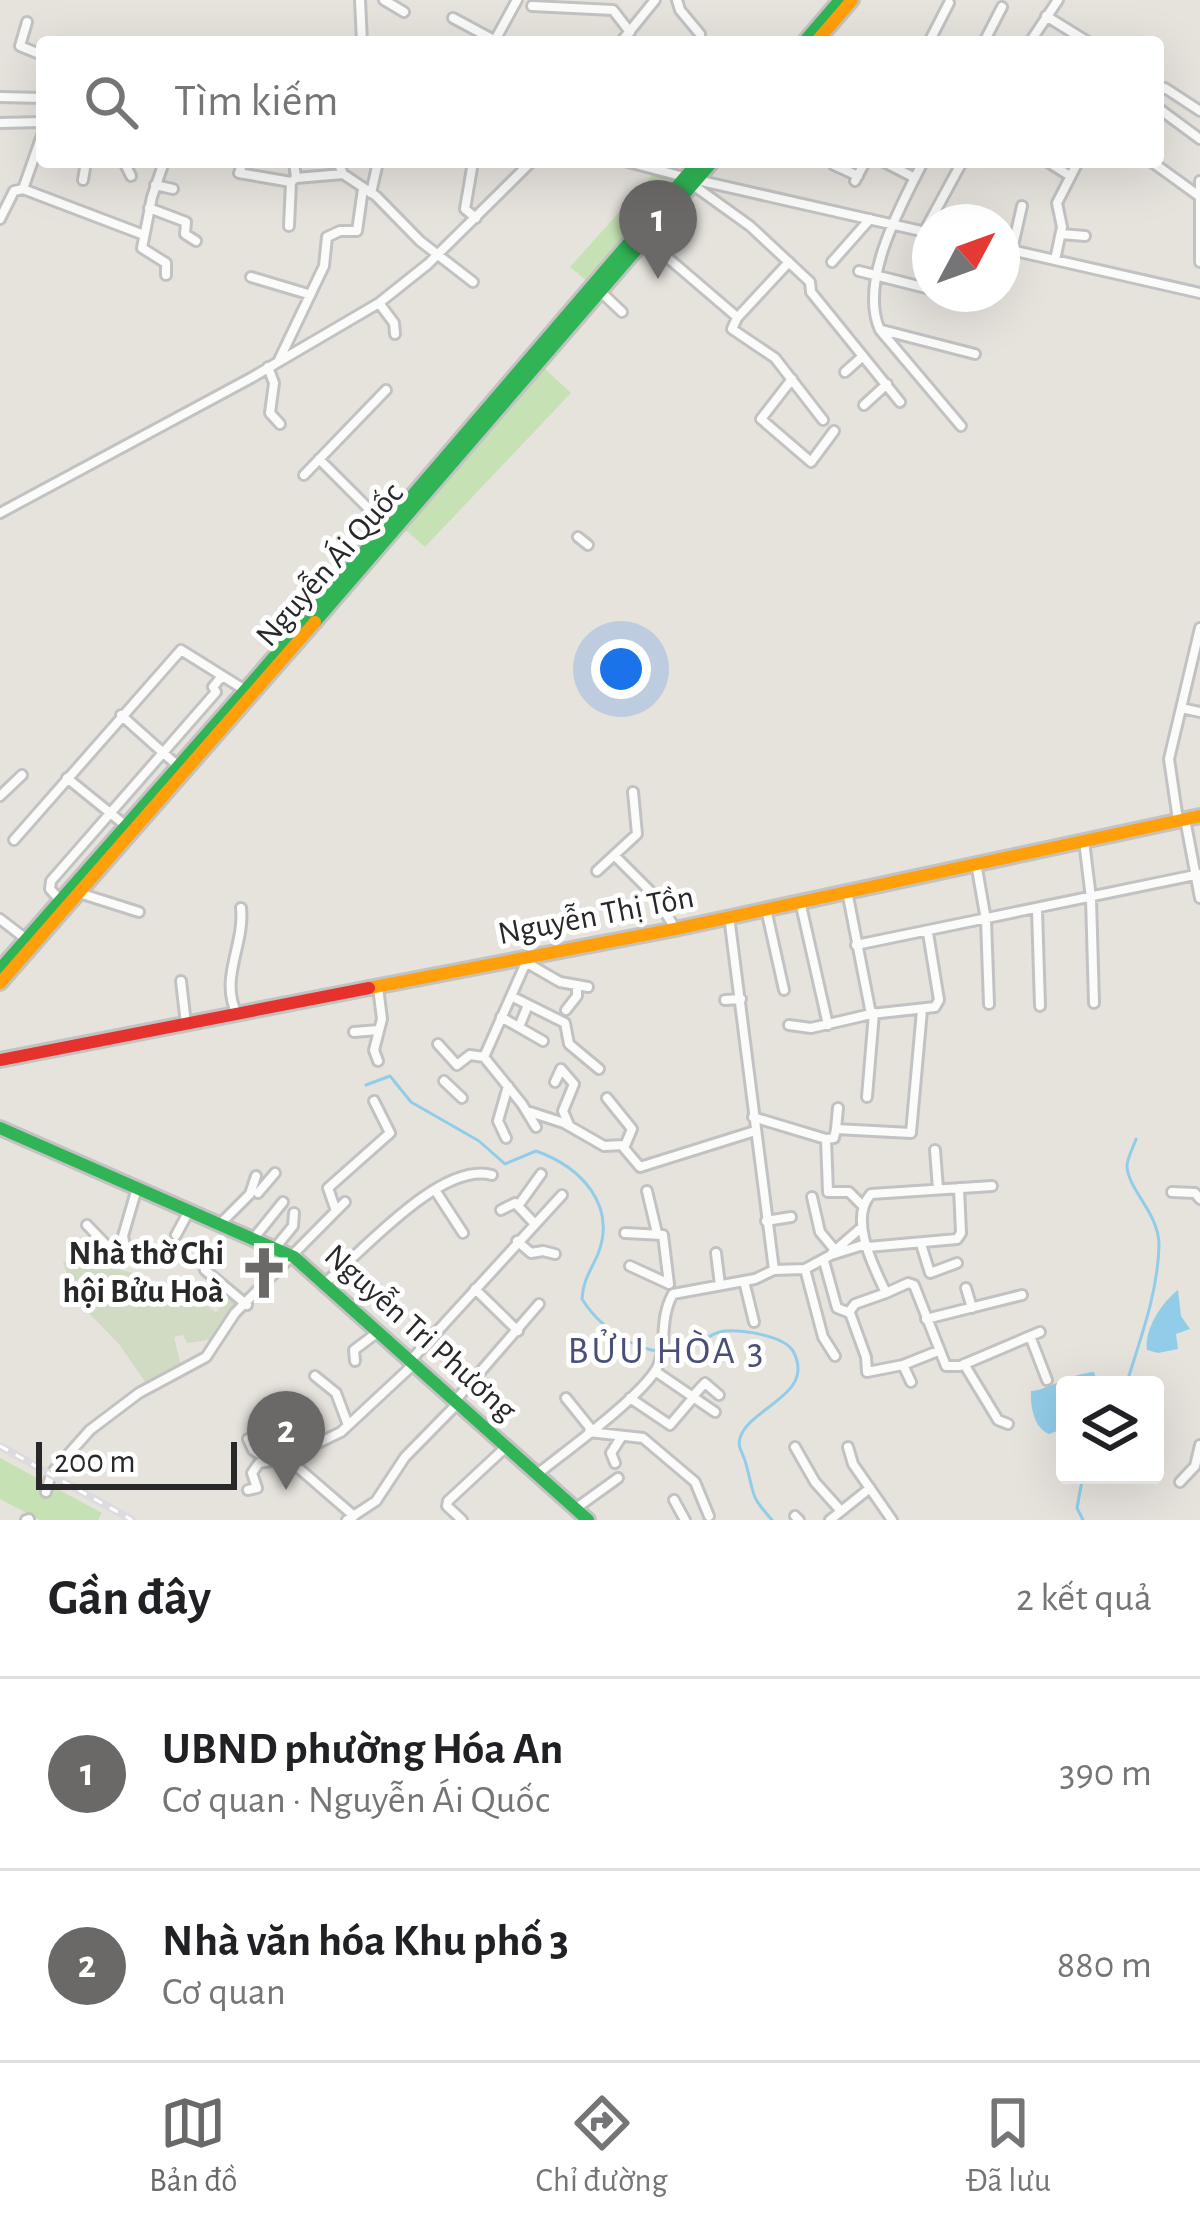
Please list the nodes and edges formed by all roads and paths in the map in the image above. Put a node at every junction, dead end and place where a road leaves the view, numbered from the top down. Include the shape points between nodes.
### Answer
1 (360, 0) edge
2 (384, 0) edge
3 (655, 0) edge
4 (677, 0) edge
5 (840, 0) edge
6 (852, 0) edge
7 (1058, 0) edge
8 (515, 1) edge
9 (949, 3) dead end
10 (532, 6) dead end
11 (1002, 7) dead end
12 (404, 12) dead end
13 (1046, 16) junction
14 (453, 18) dead end
15 (27, 22) dead end
16 (629, 32) junction
17 (700, 34) dead end
18 (362, 36) edge
19 (485, 36) edge
20 (497, 36) edge
21 (626, 36) edge
22 (809, 36) edge
23 (821, 36) edge
24 (932, 36) edge
25 (987, 36) edge
26 (1034, 36) edge
27 (1078, 36) edge
28 (36, 53) edge
29 (1164, 88) edge
30 (0, 97) edge
31 (36, 98) edge
32 (1200, 111) edge
33 (1164, 113) edge
34 (36, 122) edge
35 (0, 123) edge
36 (1200, 139) edge
37 (36, 152) edge
38 (85, 168) edge
39 (127, 168) edge
40 (162, 168) edge
41 (241, 168) edge
42 (294, 168) edge
43 (340, 168) edge
44 (377, 168) edge
45 (472, 168) edge
46 (525, 168) edge
47 (648, 168) edge
48 (696, 168) edge
49 (706, 168) edge
50 (839, 168) edge
51 (862, 168) edge
52 (896, 168) edge
53 (920, 168) edge
54 (959, 168) edge
55 (1057, 168) edge
56 (1075, 168) edge
57 (1160, 168) edge
58 (343, 174) junction
59 (131, 176) dead end
60 (1070, 176) junction
61 (915, 178) junction
62 (83, 180) dead end
63 (293, 180) junction
64 (692, 181) junction
65 (1200, 181) edge
66 (155, 185) junction
67 (23, 189) junction
68 (173, 189) dead end
69 (367, 191) junction
70 (1200, 196) edge
71 (4, 201) edge
72 (941, 204) edge
73 (1022, 206) dead end
74 (149, 208) junction
75 (1020, 212) edge
76 (476, 218) junction
77 (0, 219) edge
78 (870, 219) junction
79 (891, 224) junction
80 (289, 226) dead end
81 (912, 229) edge
82 (1061, 234) junction
83 (144, 235) junction
84 (1085, 236) dead end
85 (647, 240) junction
86 (196, 241) dead end
87 (1020, 252) edge
88 (439, 254) junction
89 (1055, 260) junction
90 (789, 262) junction
91 (832, 262) dead end
92 (1200, 262) edge
93 (859, 271) dead end
94 (166, 274) dead end
95 (878, 276) junction
96 (251, 277) dead end
97 (473, 282) dead end
98 (912, 285) edge
99 (602, 293) junction
100 (1200, 293) edge
101 (308, 294) junction
102 (379, 303) junction
103 (622, 312) dead end
104 (737, 318) junction
105 (880, 329) junction
106 (395, 334) dead end
107 (285, 346) junction
108 (297, 351) junction
109 (975, 354) dead end
110 (863, 356) junction
111 (278, 361) junction
112 (268, 368) junction
113 (845, 372) dead end
114 (792, 379) junction
115 (886, 384) junction
116 (386, 391) dead end
117 (900, 402) dead end
118 (864, 405) dead end
119 (823, 420) dead end
120 (280, 424) dead end
121 (961, 426) dead end
122 (834, 431) dead end
123 (319, 459) junction
124 (304, 475) dead end
125 (0, 513) edge
126 (390, 530) junction
127 (578, 537) dead end
128 (588, 545) dead end
129 (1200, 629) edge
130 (222, 676) junction
131 (245, 690) junction
132 (1181, 708) junction
133 (1200, 712) edge
134 (121, 715) junction
135 (162, 752) junction
136 (178, 766) junction
137 (22, 775) dead end
138 (67, 778) junction
139 (633, 792) dead end
140 (0, 796) edge
141 (109, 812) junction
142 (1188, 818) edge
143 (125, 825) junction
144 (1084, 839) junction
145 (14, 840) dead end
146 (615, 856) junction
147 (976, 862) junction
148 (597, 871) dead end
149 (1197, 874) edge
150 (846, 890) junction
151 (79, 893) junction
152 (1091, 898) junction
153 (1200, 898) edge
154 (60, 900) junction
155 (800, 900) junction
156 (765, 907) junction
157 (241, 908) dead end
158 (1036, 910) junction
159 (140, 912) dead end
160 (52, 916) junction
161 (729, 916) junction
162 (0, 920) edge
163 (986, 920) junction
164 (675, 929) junction
165 (928, 933) junction
166 (26, 939) junction
167 (856, 945) junction
168 (528, 960) junction
169 (0, 969) edge
170 (181, 981) dead end
171 (0, 983) edge
172 (378, 986) junction
173 (784, 990) dead end
174 (513, 997) junction
175 (741, 999) junction
176 (725, 1000) dead end
177 (1094, 1003) dead end
178 (989, 1004) dead end
179 (529, 1005) junction
180 (1040, 1006) dead end
181 (566, 1010) dead end
182 (922, 1010) junction
183 (238, 1014) junction
184 (872, 1014) junction
185 (501, 1018) junction
186 (186, 1024) junction
187 (789, 1024) dead end
188 (828, 1025) junction
189 (520, 1028) junction
190 (378, 1030) junction
191 (354, 1033) dead end
192 (543, 1041) dead end
193 (438, 1044) dead end
194 (484, 1057) junction
195 (0, 1060) edge
196 (378, 1061) dead end
197 (458, 1064) junction
198 (599, 1069) dead end
199 (555, 1082) dead end
200 (508, 1086) junction
201 (867, 1097) dead end
202 (463, 1098) dead end
203 (608, 1098) dead end
204 (374, 1101) dead end
205 (838, 1108) dead end
206 (528, 1112) junction
207 (753, 1118) junction
208 (570, 1126) junction
209 (536, 1127) dead end
210 (0, 1128) edge
211 (836, 1129) junction
212 (755, 1130) junction
213 (506, 1138) dead end
214 (826, 1139) junction
215 (624, 1145) junction
216 (935, 1150) dead end
217 (275, 1173) dead end
218 (541, 1174) dead end
219 (492, 1175) dead end
220 (776, 1175) dead end
221 (256, 1176) dead end
222 (761, 1179) junction
223 (138, 1186) junction
224 (992, 1186) dead end
225 (958, 1188) junction
226 (938, 1189) junction
227 (435, 1190) junction
228 (646, 1191) dead end
229 (1172, 1192) dead end
230 (260, 1194) junction
231 (562, 1195) dead end
232 (812, 1197) dead end
233 (1200, 1199) edge
234 (283, 1202) dead end
235 (345, 1202) dead end
236 (518, 1206) junction
237 (863, 1206) junction
238 (189, 1209) junction
239 (501, 1210) dead end
240 (336, 1211) junction
241 (294, 1213) dead end
242 (791, 1217) dead end
243 (766, 1221) junction
244 (220, 1223) junction
245 (534, 1223) junction
246 (87, 1225) dead end
247 (863, 1226) junction
248 (463, 1233) dead end
249 (657, 1233) junction
250 (625, 1234) dead end
251 (176, 1235) dead end
252 (254, 1238) junction
253 (518, 1241) junction
254 (921, 1244) junction
255 (867, 1245) junction
256 (275, 1248) junction
257 (716, 1253) dead end
258 (554, 1254) dead end
259 (830, 1256) junction
260 (294, 1257) junction
261 (957, 1263) dead end
262 (629, 1266) dead end
263 (805, 1269) junction
264 (206, 1270) dead end
265 (774, 1270) junction
266 (744, 1281) junction
267 (326, 1282) junction
268 (720, 1285) junction
269 (965, 1288) dead end
270 (475, 1289) junction
271 (671, 1289) junction
272 (886, 1292) junction
273 (1022, 1295) dead end
274 (539, 1304) dead end
275 (247, 1305) junction
276 (972, 1308) junction
277 (849, 1312) junction
278 (926, 1318) junction
279 (754, 1322) dead end
280 (518, 1330) junction
281 (380, 1331) junction
282 (938, 1351) junction
283 (836, 1356) dead end
284 (355, 1361) dead end
285 (412, 1362) junction
286 (964, 1364) junction
287 (903, 1365) junction
288 (656, 1371) junction
289 (315, 1376) dead end
290 (1047, 1379) dead end
291 (911, 1382) dead end
292 (719, 1395) dead end
293 (566, 1398) dead end
294 (630, 1398) junction
295 (693, 1398) junction
296 (457, 1402) junction
297 (715, 1412) dead end
298 (1008, 1424) dead end
299 (348, 1425) junction
300 (589, 1430) junction
301 (622, 1436) junction
302 (284, 1437) dead end
303 (248, 1439) dead end
304 (506, 1447) junction
305 (795, 1447) dead end
306 (848, 1447) dead end
307 (1199, 1451) edge
308 (289, 1456) junction
309 (267, 1460) junction
310 (615, 1463) dead end
311 (536, 1475) junction
312 (618, 1478) dead end
313 (1180, 1481) dead end
314 (870, 1488) junction
315 (248, 1490) dead end
316 (46, 1492) dead end
317 (674, 1501) dead end
318 (575, 1509) junction
319 (842, 1509) junction
320 (354, 1516) edge
321 (709, 1516) dead end
322 (369, 1520) edge
323 (462, 1520) edge
324 (588, 1520) edge
325 (685, 1520) edge
326 (830, 1520) edge
327 (853, 1520) edge
328 (892, 1520) edge

1 - 18 street
2 - 12 street
3 - 16 street
4 - 17 street
5 - 22 main road
6 - 23 main road
7 - 13 street
8 - 20 street
9 - 24 street
10 - 16 street via 614,10
11 - 25 street
13 - 26 street
13 - 27 street
14 - 19 street
15 - 28 street via 20,46
16 - 21 street
29 - 32 street
30 - 31 street
33 - 36 street
34 - 35 street
37 - 67 street
38 - 62 street
39 - 59 street
40 - 66 street
41 - 63 street
42 - 63 street
43 - 58 street
44 - 69 street
45 - 76 street via 465,209
46 - 76 street
47 - 64 street
48 - 64 main road
49 - 64 main road
50 - 51 street via 856,179
52 - 61 street
53 - 61 street
54 - 72 street
55 - 60 street
56 - 60 street
57 - 70 street
58 - 63 street
58 - 69 street
60 - 82 street via 1057,203
61 - 79 street
63 - 80 street
64 - 78 street
64 - 85 main road, Nguyễn Ái Quốc
64 - 90 street
64 - 126 main road
65 - 70 street
66 - 68 street
66 - 74 street
67 - 71 street
67 - 83 street
69 - 88 street
69 - 101 street via 357,231 327,237
70 - 92 street
71 - 77 street
73 - 75 street
74 - 83 street
74 - 86 street via 186,222 185,235
76 - 88 street
78 - 79 street
78 - 91 street
79 - 81 street
79 - 95 street
82 - 84 street
82 - 89 street
83 - 94 street via 143,249 166,263
85 - 99 main road, Nguyễn Ái Quốc
85 - 104 street
87 - 89 street
88 - 97 street
88 - 102 street
89 - 100 street
90 - 104 street
90 - 110 street
93 - 95 street
95 - 98 street
95 - 105 street via 873,314
96 - 101 street
99 - 103 street
99 - 126 main road, Nguyễn Ái Quốc
101 - 107 street
102 - 106 street
102 - 108 street
104 - 114 street via 734,333
105 - 109 street
105 - 121 street
107 - 108 street
107 - 111 street
108 - 111 street
110 - 113 street
110 - 115 street
111 - 112 street
112 - 120 street via 270,413
112 - 125 street
114 - 119 street
114 - 122 street via 761,418 811,463
115 - 117 street
115 - 118 street
116 - 123 street
123 - 124 street
123 - 126 street
126 - 131 main road, Nguyễn Ái Quốc
126 - 151 main road, Nguyễn Ái Quốc
127 - 128 street
129 - 132 street
130 - 131 street
130 - 134 street via 181,650
130 - 135 street
131 - 136 main road, Nguyễn Ái Quốc
132 - 133 street
132 - 142 street via 1169,759
134 - 135 street
134 - 138 street
135 - 136 street
135 - 141 street
136 - 143 main road, Nguyễn Ái Quốc
137 - 140 street
138 - 141 street
138 - 145 street
139 - 146 street via 638,831
141 - 143 street
141 - 154 street via 50,883
142 - 144 main road, Nguyễn Thị Tồn
142 - 149 street
143 - 154 main road, Nguyễn Ái Quốc
144 - 147 main road, Nguyễn Thị Tồn
144 - 152 street
146 - 148 street
146 - 164 street
147 - 150 main road, Nguyễn Thị Tồn
147 - 163 street
149 - 152 street
149 - 153 street
150 - 155 main road, Nguyễn Thị Tồn
150 - 167 street
151 - 159 street
151 - 160 main road, Nguyễn Ái Quốc
152 - 158 street
152 - 177 street
154 - 160 main road, Nguyễn Ái Quốc
155 - 156 main road, Nguyễn Thị Tồn
155 - 188 street
156 - 161 main road, Nguyễn Thị Tồn
156 - 173 street
157 - 183 street via 231,969
158 - 163 street
158 - 180 street
160 - 166 main road, Nguyễn Ái Quốc
160 - 171 main road, Nguyễn Ái Quốc
161 - 164 main road, Nguyễn Thị Tồn
161 - 175 street
162 - 166 street
163 - 165 street
163 - 178 street
164 - 168 main road, Nguyễn Thị Tồn
165 - 167 street
165 - 182 street via 939,1000
166 - 169 main road, Nguyễn Ái Quốc
167 - 184 street
168 - 172 main road, Nguyễn Thị Tồn
168 - 174 street
168 - 181 street via 583,987
170 - 186 street
172 - 183 main road, Nguyễn Thị Tồn
172 - 190 street
174 - 179 street
174 - 185 street
175 - 176 street
175 - 207 street
179 - 189 street
179 - 198 street via 565,1023 569,1044
182 - 184 street
182 - 211 street via 911,1133
183 - 186 main road, Nguyễn Thị Tồn
184 - 188 street
184 - 201 street
185 - 189 street
185 - 194 street
186 - 195 main road, Nguyễn Thị Tồn
187 - 188 street
189 - 192 street
190 - 191 street
190 - 196 street
193 - 197 street
194 - 197 street
194 - 200 street
197 - 202 street via 444,1082
199 - 208 street via 561,1070 574,1084 563,1111
200 - 206 street
200 - 213 street via 498,1121
203 - 215 street via 632,1129
204 - 240 street via 389,1132 328,1188
205 - 211 street
206 - 208 street
206 - 209 street
207 - 212 street
207 - 214 street
208 - 215 street via 604,1146
210 - 223 main road, Nguyễn Tri Phương
211 - 214 street
212 - 215 street via 644,1167
212 - 222 street
214 - 237 street via 828,1192 849,1192
216 - 226 street
217 - 230 street
218 - 236 street
219 - 227 street via 472,1173
220 - 222 street
221 - 230 street
222 - 243 street
223 - 238 main road, Nguyễn Tri Phương
223 - 246 street via 125,1253 114,1253
224 - 225 street
225 - 226 street
225 - 254 street via 960,1236
226 - 237 street via 871,1194
227 - 248 street
227 - 267 street
228 - 249 street
229 - 233 street
230 - 244 street
231 - 245 street
232 - 259 street
234 - 252 street
235 - 240 street
236 - 239 street
236 - 245 street
237 - 247 street
238 - 244 main road, Nguyễn Tri Phương
238 - 251 street
240 - 260 street
241 - 256 street
242 - 243 street
243 - 265 street
244 - 252 main road, Nguyễn Tri Phương
245 - 253 street
247 - 255 street
247 - 259 street
249 - 250 street
249 - 271 street
252 - 256 main road, Nguyễn Tri Phương
253 - 258 street via 531,1253
253 - 270 street
254 - 255 street
254 - 261 street via 930,1273
255 - 259 street
255 - 272 street
256 - 260 main road, Nguyễn Tri Phương
257 - 268 street
259 - 263 street
259 - 277 street via 837,1308
260 - 267 main road, Nguyễn Tri Phương
260 - 275 street
262 - 271 street
263 - 265 street
263 - 283 street
264 - 275 street
265 - 266 street
266 - 268 street
266 - 279 street
267 - 281 main road, Nguyễn Tri Phương
268 - 271 street
269 - 276 street
270 - 280 street
270 - 285 street
271 - 288 street
272 - 277 street
272 - 278 street via 914,1285
273 - 276 street
274 - 280 street
275 - 316 street via 199,1364 139,1393 90,1430 51,1474
276 - 278 street
277 - 287 street via 867,1372
278 - 282 street
280 - 296 street
281 - 284 street via 354,1350
281 - 285 main road, Nguyễn Tri Phương
282 - 286 street via 946,1366
282 - 287 street
285 - 296 main road, Nguyễn Tri Phương
285 - 299 street
286 - 290 street via 1035,1334
286 - 298 street
287 - 291 street
288 - 294 street
288 - 295 street
289 - 299 street via 336,1393
292 - 295 street via 705,1383
293 - 300 street
294 - 295 street via 670,1425
294 - 300 street
295 - 297 street
296 - 304 main road, Nguyễn Tri Phương
296 - 320 street via 405,1456 376,1501
299 - 308 street
300 - 301 street
300 - 311 street
301 - 310 street
301 - 321 street via 643,1438 695,1482
302 - 308 street
303 - 309 street
304 - 311 main road, Nguyễn Tri Phương
304 - 323 street via 448,1501
305 - 319 street
306 - 314 street
307 - 313 street
308 - 309 street
308 - 320 street via 302,1481
309 - 315 street via 252,1473 257,1488
311 - 318 main road, Nguyễn Tri Phương
312 - 318 street
314 - 319 street
314 - 328 street
317 - 325 street
318 - 324 main road, Nguyễn Tri Phương
319 - 326 street
319 - 327 street
320 - 322 street

